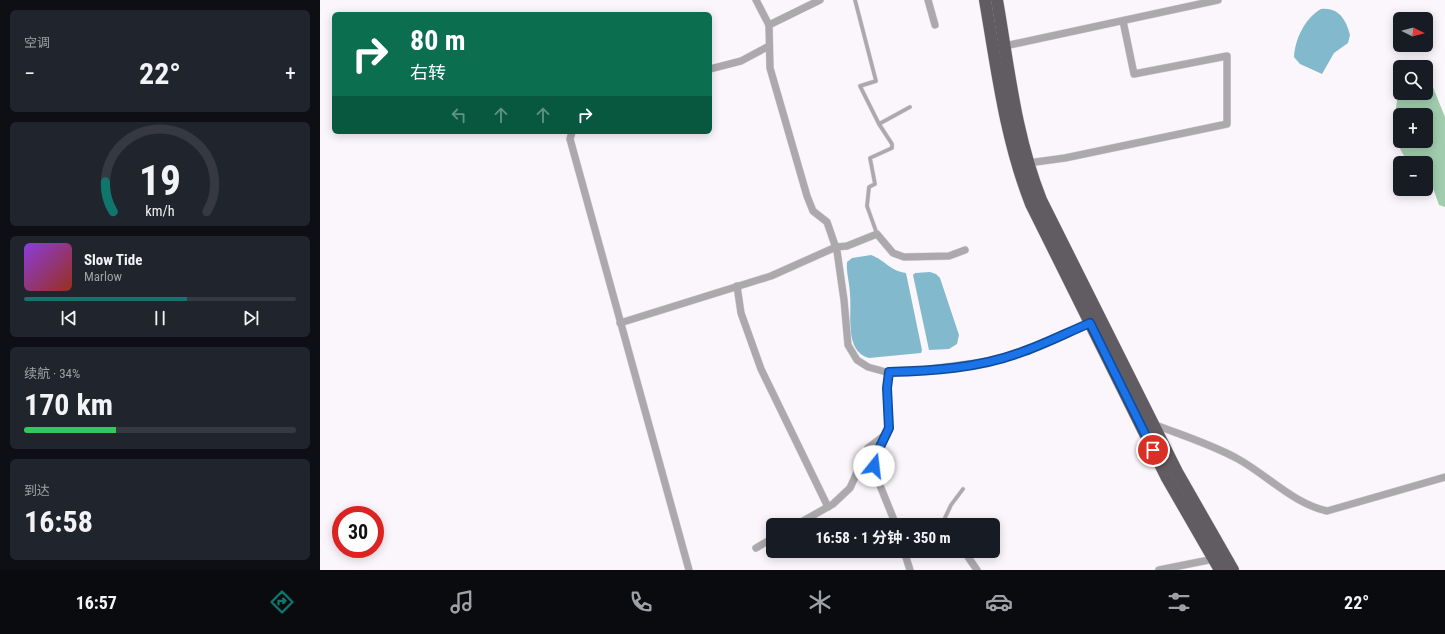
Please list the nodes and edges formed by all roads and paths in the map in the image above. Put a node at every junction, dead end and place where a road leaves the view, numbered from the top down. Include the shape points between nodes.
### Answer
1 (756, 0) edge
2 (820, 0) edge
3 (855, 0) edge
4 (928, 0) edge
5 (985, 0) edge
6 (997, 0) edge
7 (1218, 0) edge
8 (1123, 21) junction
9 (769, 25) junction
10 (935, 25) dead end
11 (770, 46) junction
12 (1005, 46) junction
13 (712, 68) edge
14 (910, 107) dead end
15 (879, 124) junction
16 (571, 134) edge
17 (1028, 163) junction
18 (877, 234) junction
19 (836, 247) junction
20 (965, 250) dead end
21 (737, 286) junction
22 (620, 323) junction
23 (1090, 323) junction
24 (889, 372) junction
25 (1153, 424) junction
26 (887, 434) junction
27 (1445, 477) edge
28 (963, 489) dead end
29 (828, 506) junction
30 (808, 518) edge
31 (893, 518) edge
32 (945, 518) edge
33 (766, 542) edge
34 (756, 548) dead end
35 (906, 558) edge
36 (969, 558) edge
37 (1217, 565) edge
38 (689, 570) edge
39 (910, 570) edge
40 (977, 570) edge
41 (1159, 570) edge
42 (1234, 570) edge

1 - 9 street
2 - 9 street
3 - 15 lane via 876,81 860,86
4 - 10 street
5 - 23 highway via 1002,108 1017,166 1039,222
6 - 12 highway
7 - 8 street
8 - 12 street
8 - 17 street via 1134,74 1227,56 1227,124 1065,158
9 - 11 street
11 - 13 street via 741,61
11 - 19 street via 770,68 807,196 813,211 826,222
12 - 17 highway via 1014,106
14 - 15 lane
15 - 18 lane via 892,148 870,158 875,184 869,187 867,206
16 - 22 street via 570,139
17 - 25 highway via 1050,217
18 - 19 street via 847,246
18 - 20 street via 893,253 904,257 948,256
19 - 21 street via 770,276
19 - 24 street via 850,350 857,360 868,367
21 - 22 street
21 - 29 street via 741,313 761,369
22 - 38 street
23 - 24 street via 1018,354 998,359 938,369
23 - 37 highway via 1167,478
24 - 26 street via 887,392 890,421
25 - 27 street via 1228,454 1258,471 1310,507 1327,511
25 - 42 highway via 1177,472
26 - 29 street via 872,443 853,483
26 - 31 street via 877,453 875,472
28 - 32 lane
29 - 30 street
33 - 34 street
35 - 39 street
36 - 40 street
37 - 41 street

